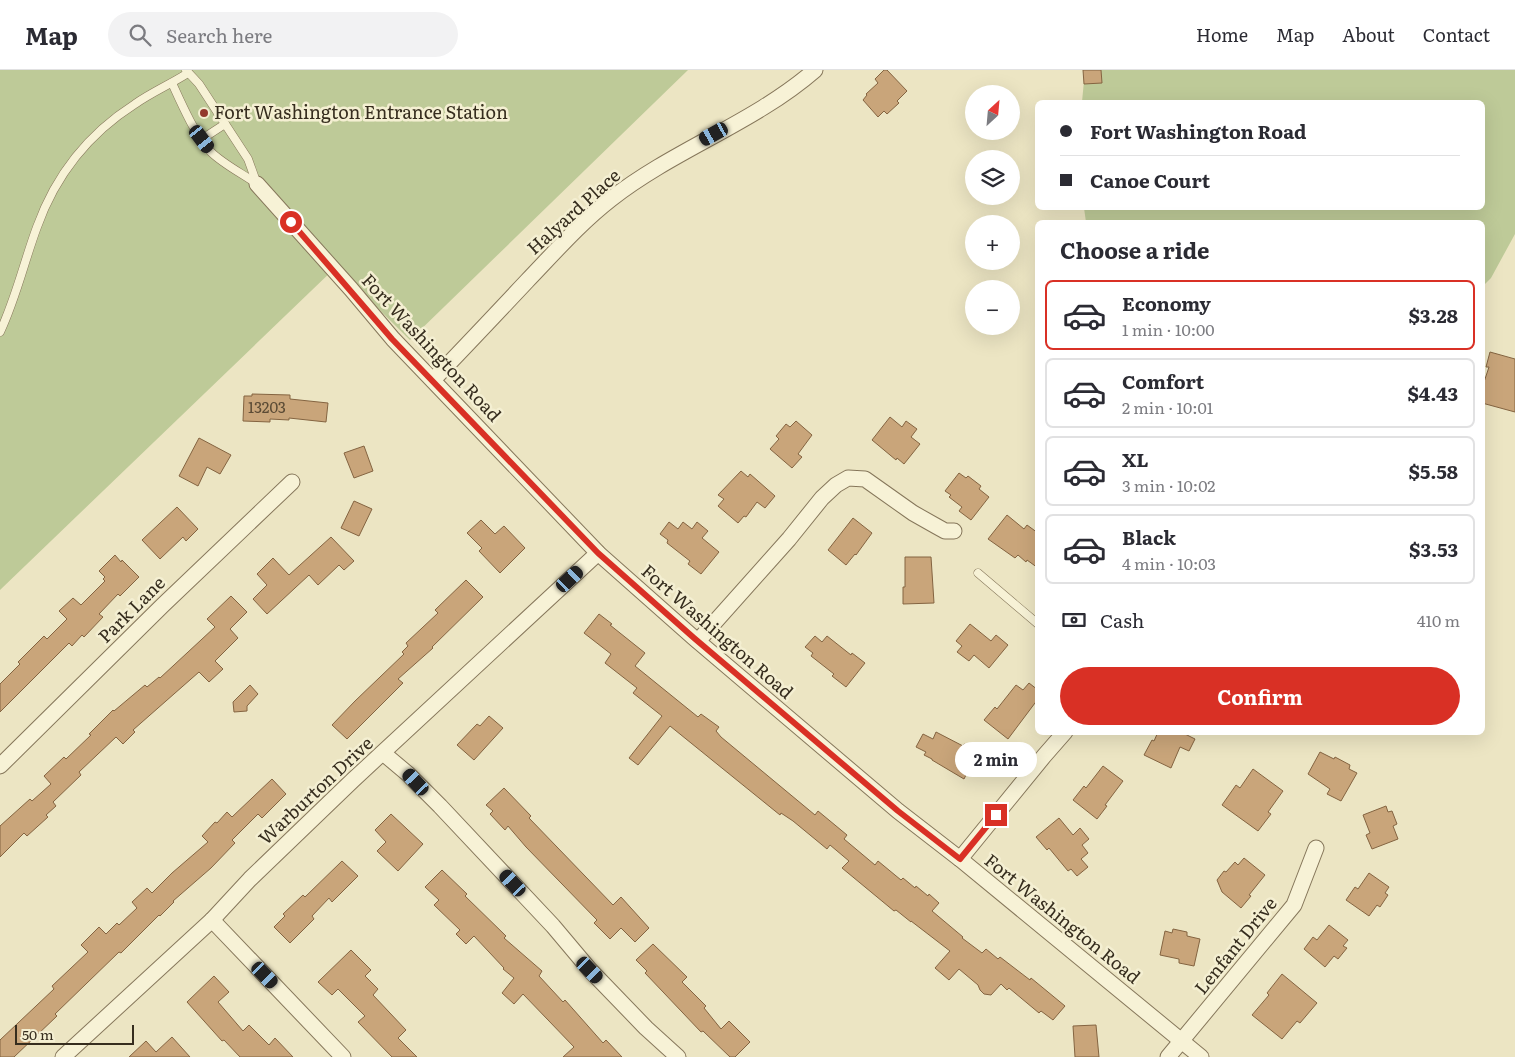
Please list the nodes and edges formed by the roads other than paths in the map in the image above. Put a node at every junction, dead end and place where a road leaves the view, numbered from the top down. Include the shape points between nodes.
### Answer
1 (815, 70) edge
2 (187, 72) edge
3 (172, 83) junction
4 (225, 124) junction
5 (202, 139) junction
6 (257, 184) junction
7 (0, 332) edge
8 (433, 380) junction
9 (292, 482) dead end
10 (954, 530) dead end
11 (598, 553) junction
12 (978, 573) dead end
13 (1035, 621) edge
14 (698, 641) junction
15 (1062, 735) edge
16 (383, 753) junction
17 (0, 766) edge
18 (1316, 848) dead end
19 (960, 859) junction
20 (212, 920) junction
21 (1182, 1042) junction
22 (63, 1057) edge
23 (343, 1057) edge
24 (678, 1057) edge
25 (1168, 1057) edge
26 (1200, 1057) edge

1 - 8 street, Halyard Place via 786,94 671,159 610,200 564,242
2 - 3 lane
2 - 4 lane, Fort Washington Road via 199,84
3 - 5 lane, Fort Washington Road
3 - 7 lane via 114,118 76,154 49,198
4 - 5 lane
4 - 6 lane, Fort Washington Road via 248,159
5 - 6 lane, Fort Washington Road via 212,152
6 - 8 street, Fort Washington Road via 392,339
8 - 11 street, Fort Washington Road
9 - 17 street, Park Lane
10 - 14 street via 945,531 913,513 865,479 848,478 836,484 822,498 789,540
11 - 14 street, Fort Washington Road
11 - 16 street, Warburton Drive
12 - 13 lane
14 - 19 street, Fort Washington Road via 898,811
15 - 19 street
16 - 20 street, Warburton Drive via 290,840
16 - 24 street via 440,806 590,970
18 - 21 street, Lenfant Drive via 1294,905
19 - 21 street, Fort Washington Road
20 - 22 street, Warburton Drive
20 - 23 street
21 - 25 street, Lenfant Drive
21 - 26 street, Fort Washington Road

